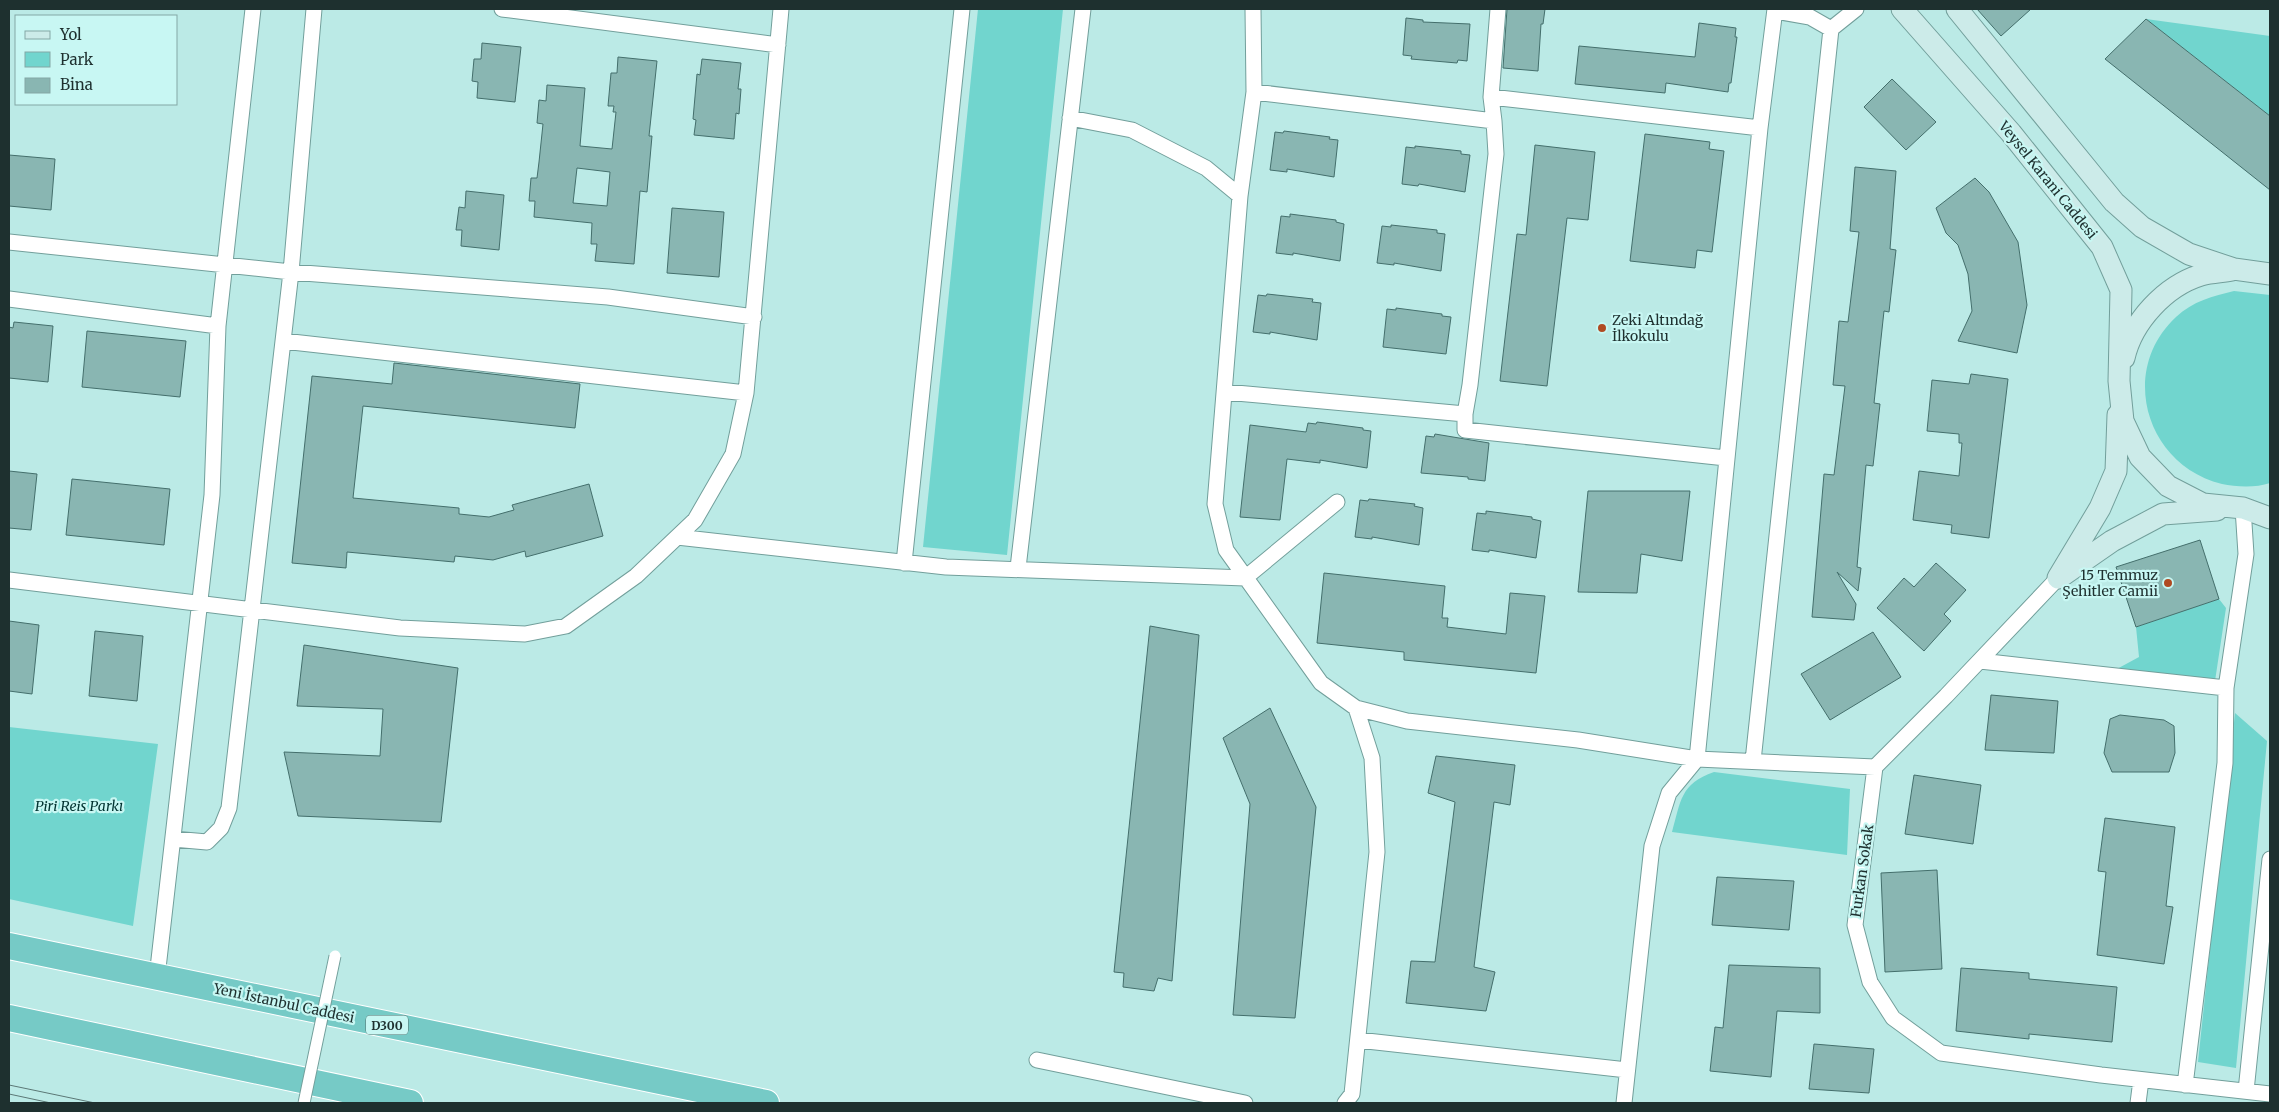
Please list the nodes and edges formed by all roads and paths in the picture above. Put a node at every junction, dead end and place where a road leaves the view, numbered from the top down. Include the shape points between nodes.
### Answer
1 (253, 9) edge
2 (314, 9) edge
3 (502, 9) edge
4 (781, 9) edge
5 (962, 9) edge
6 (1083, 9) edge
7 (1253, 9) edge
8 (1498, 9) edge
9 (1856, 9) edge
10 (1902, 9) edge
11 (1957, 9) edge
12 (1775, 10) edge
13 (1831, 30) junction
14 (778, 45) junction
15 (1254, 92) junction
16 (1491, 97) junction
17 (1070, 118) junction
18 (1494, 121) junction
19 (1760, 128) junction
20 (1240, 196) junction
21 (9, 242) edge
22 (225, 264) junction
23 (2234, 269) junction
24 (2270, 269) edge
25 (291, 272) junction
26 (2270, 274) edge
27 (9, 299) edge
28 (754, 317) junction
29 (218, 326) junction
30 (283, 341) junction
31 (2119, 381) junction
32 (1225, 392) junction
33 (746, 393) junction
34 (1465, 414) junction
35 (1726, 458) junction
36 (1337, 502) dead end
37 (2270, 504) edge
38 (2243, 508) junction
39 (2270, 518) edge
40 (677, 537) junction
41 (904, 563) junction
42 (1018, 568) junction
43 (1245, 578) junction
44 (2058, 578) junction
45 (9, 580) edge
46 (200, 603) junction
47 (252, 610) junction
48 (1980, 661) junction
49 (2226, 688) junction
50 (1356, 708) junction
51 (1697, 759) junction
52 (1753, 761) junction
53 (1875, 767) junction
54 (173, 838) junction
55 (2270, 859) edge
56 (9, 946) edge
57 (336, 956) dead end
58 (157, 977) junction
59 (9, 1018) edge
60 (1358, 1040) junction
61 (1037, 1060) dead end
62 (1628, 1070) junction
63 (2141, 1080) junction
64 (2185, 1084) junction
65 (2246, 1092) junction
66 (2270, 1094) edge
67 (304, 1103) edge
68 (410, 1103) edge
69 (766, 1103) edge
70 (1245, 1103) edge
71 (1345, 1103) edge
72 (1624, 1103) edge
73 (2138, 1103) edge

1 - 22 street
2 - 25 street
3 - 14 street
4 - 14 street
5 - 41 street
6 - 17 street
7 - 15 street
8 - 16 street
9 - 13 street
10 - 31 main road, Veysel Karani Caddesi via 2011,133 2102,247 2121,290
11 - 23 main road, Veysel Karani Caddesi via 2114,202 2142,228 2189,254
12 - 13 street via 1810,17
12 - 19 street
13 - 52 street
14 - 28 street
15 - 18 street
15 - 20 street
16 - 18 street
16 - 19 street
17 - 20 street via 1132,130 1206,168
17 - 42 street
18 - 34 street via 1496,154
19 - 35 street
20 - 32 street
21 - 22 street
22 - 25 street
22 - 29 street
23 - 24 main road
23 - 26 main road, Veysel Karani Caddesi
23 - 31 main road, Veysel Karani Caddesi via 2200,276 2168,292 2144,316 2126,347
25 - 28 street via 608,297
25 - 30 street
27 - 29 street
28 - 33 street
29 - 46 street via 212,495
30 - 33 street
30 - 47 street
31 - 38 main road, Veysel Karani Caddesi via 2123,421 2140,457 2168,486 2203,504
31 - 44 main road via 2116,470 2100,508
32 - 34 street
32 - 43 street via 1215,504 1226,550
33 - 40 street via 734,454 695,520
34 - 35 street via 1464,430
35 - 51 street
36 - 43 street
37 - 38 main road
38 - 39 main road, Veysel Karani Caddesi
38 - 44 main road via 2163,514 2112,541
38 - 49 street via 2246,554
40 - 41 street
40 - 47 street via 636,576 566,626 525,634 400,628
41 - 42 street
42 - 43 street
43 - 50 street via 1321,682
44 - 48 street
45 - 46 street
46 - 47 street
46 - 54 street
47 - 54 street via 229,808 221,828 207,842
48 - 49 street
48 - 53 street
49 - 64 street via 2225,763
50 - 51 street via 1408,721 1578,740
50 - 60 street via 1372,758 1377,852
51 - 52 street
51 - 62 street via 1669,793 1652,846
52 - 53 street
53 - 63 street, Furkan Sokak via 1854,926 1870,982 1894,1018 1941,1053
54 - 58 street
55 - 65 street
56 - 58 highway, Yeni İstanbul Caddesi / D300
57 - 67 street, bridge
58 - 69 highway, Yeni İstanbul Caddesi / D300
59 - 68 highway
60 - 62 street
60 - 71 street via 1352,1094
61 - 70 street
62 - 72 street
63 - 64 street, Furkan Sokak
63 - 73 street
64 - 65 street, Furkan Sokak
65 - 66 street, Furkan Sokak

